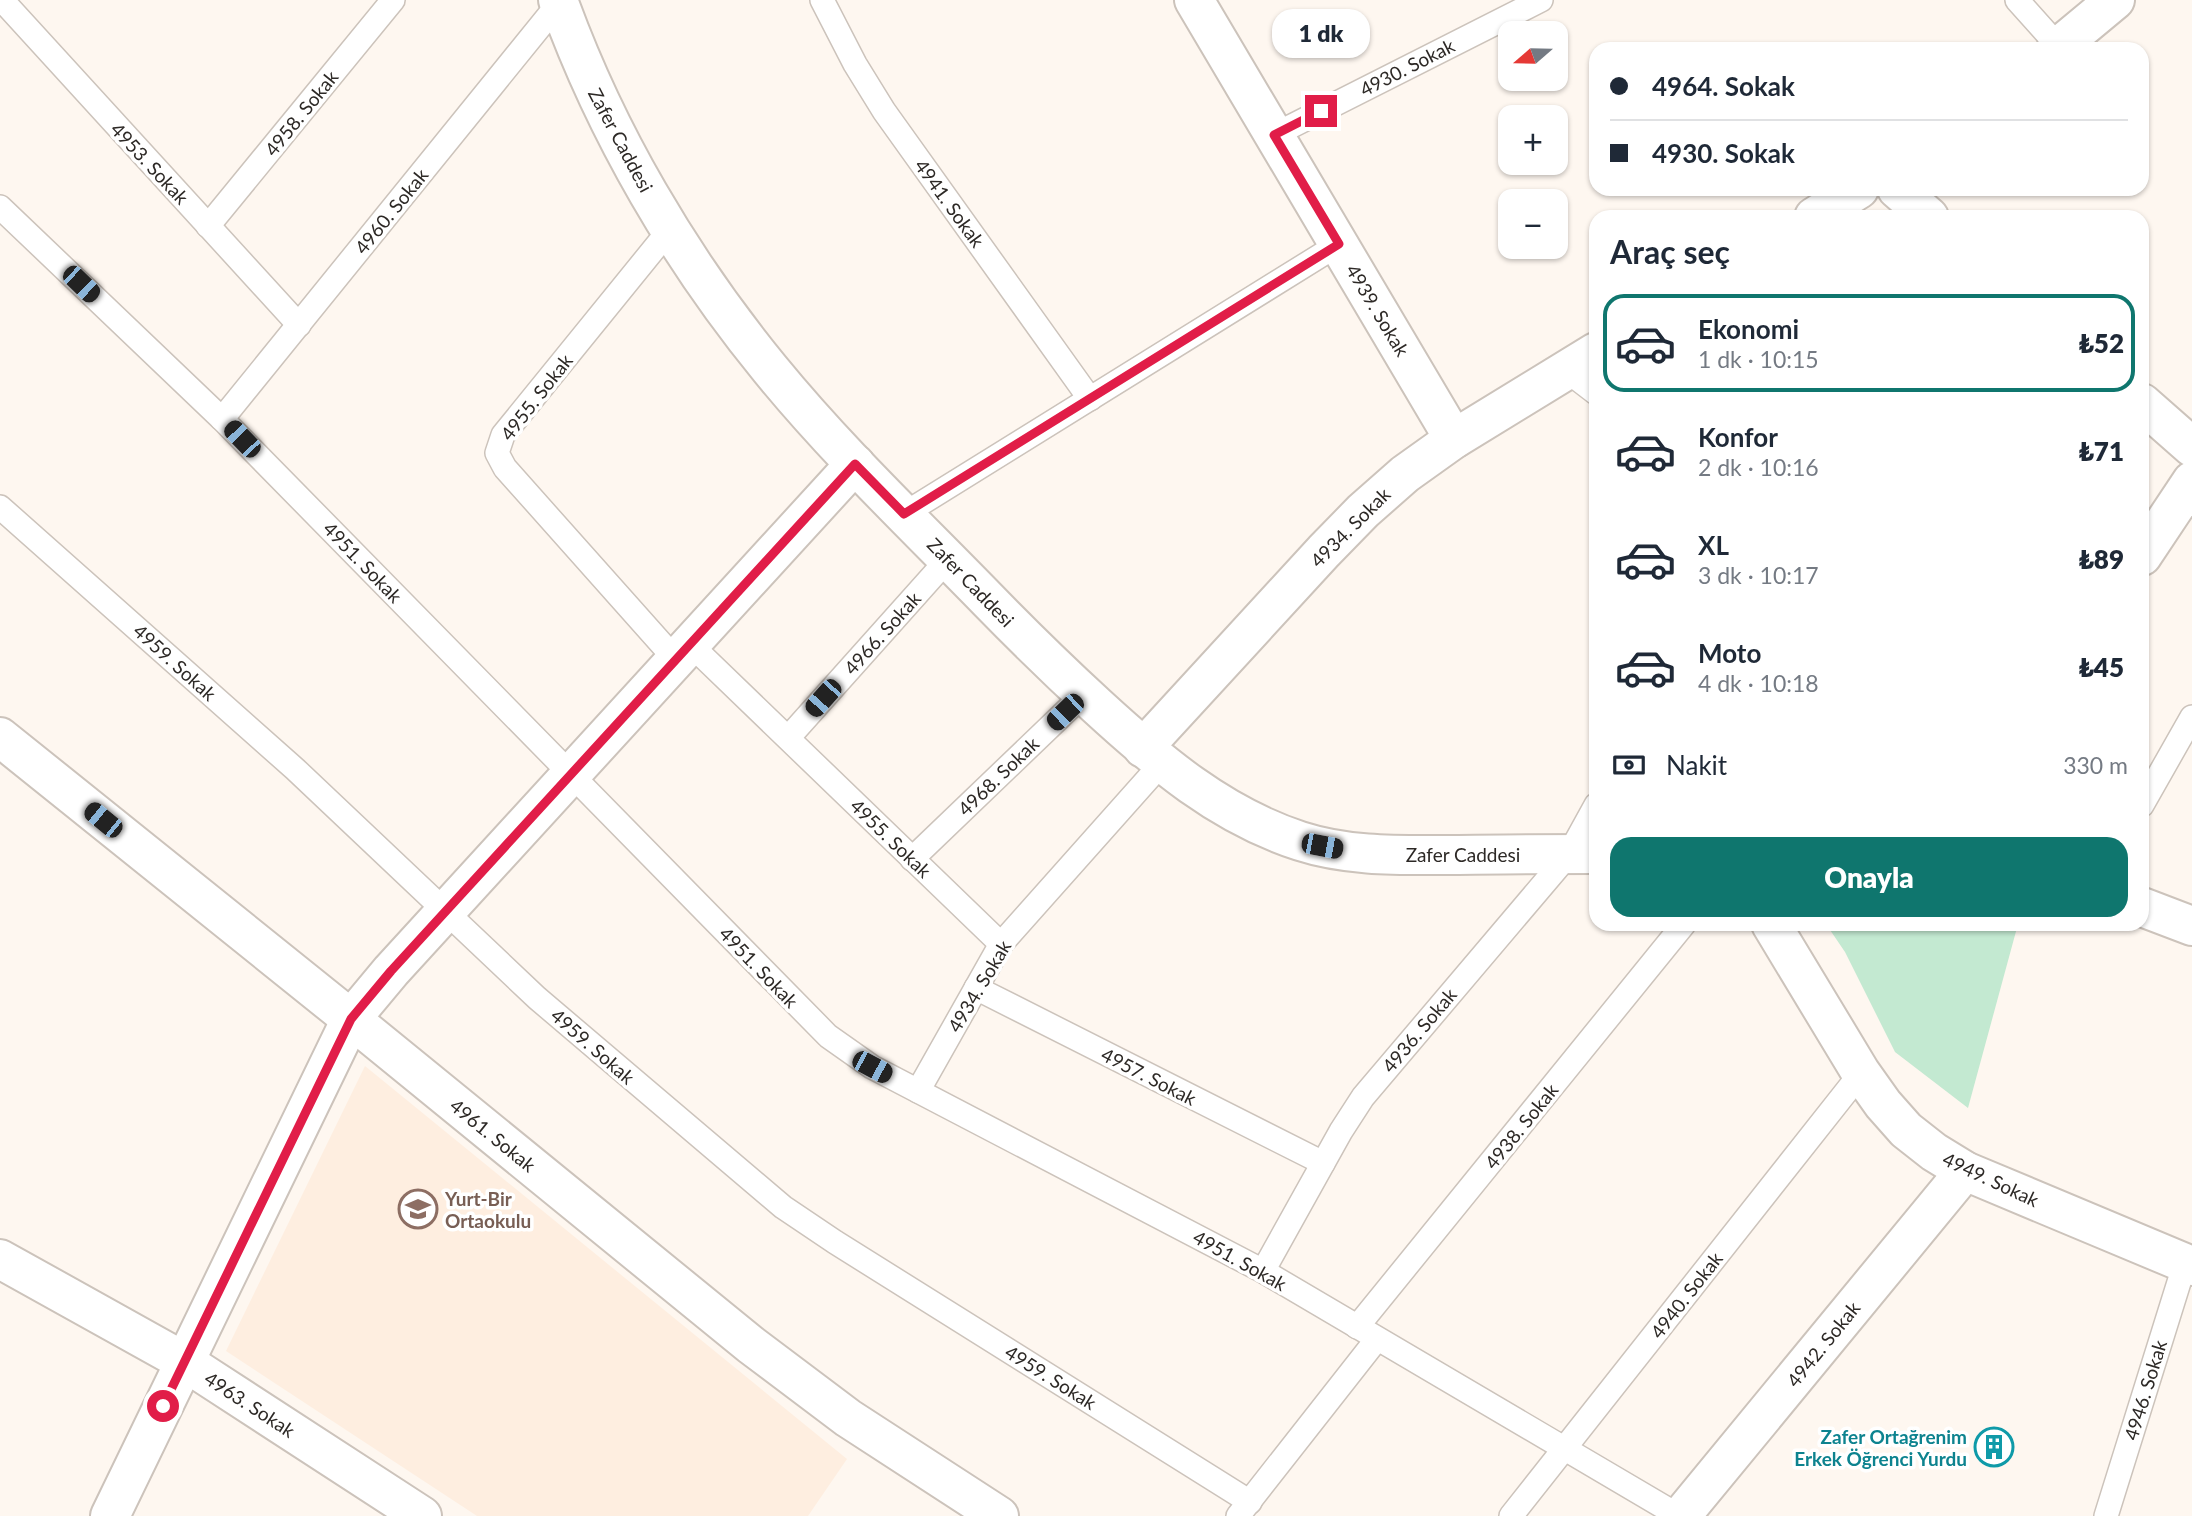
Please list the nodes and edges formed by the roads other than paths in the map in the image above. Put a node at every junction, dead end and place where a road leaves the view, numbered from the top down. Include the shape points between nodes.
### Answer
1 (2, 0) edge
2 (393, 0) edge
3 (822, 0) edge
4 (1194, 0) edge
5 (1541, 0) edge
6 (2017, 0) edge
7 (2115, 0) edge
8 (558, 2) edge
9 (1508, 7) edge
10 (2053, 42) edge
11 (2065, 42) edge
12 (1274, 135) junction
13 (1848, 196) edge
14 (1905, 196) edge
15 (0, 206) edge
16 (1825, 210) edge
17 (1921, 210) edge
18 (208, 226) junction
19 (670, 228) junction
20 (1339, 244) junction
21 (299, 325) junction
22 (1581, 361) edge
23 (1589, 378) edge
24 (1090, 399) junction
25 (2149, 409) edge
26 (222, 419) junction
27 (1454, 439) junction
28 (2192, 447) edge
29 (855, 464) junction
30 (2192, 481) edge
31 (0, 507) edge
32 (904, 514) junction
33 (2149, 546) edge
34 (948, 559) junction
35 (683, 652) junction
36 (1084, 694) junction
37 (2192, 717) edge
38 (0, 737) edge
39 (788, 738) junction
40 (1153, 756) junction
41 (571, 774) junction
42 (2149, 793) edge
43 (1589, 830) edge
44 (1582, 854) edge
45 (912, 859) junction
46 (2149, 910) edge
47 (445, 912) junction
48 (2192, 926) edge
49 (1678, 931) edge
50 (1776, 931) edge
51 (1001, 944) junction
52 (976, 988) junction
53 (351, 1019) junction
54 (1861, 1073) junction
55 (918, 1091) junction
56 (1322, 1163) junction
57 (1965, 1171) junction
58 (0, 1259) edge
59 (2188, 1265) edge
60 (1263, 1271) junction
61 (1357, 1327) junction
62 (1377, 1339) junction
63 (185, 1362) junction
64 (1564, 1449) junction
65 (1244, 1509) edge
66 (110, 1516) edge
67 (422, 1516) edge
68 (999, 1516) edge
69 (1511, 1516) edge
70 (1680, 1516) edge
71 (2106, 1516) edge

1 - 18 lane, 4953. Sokak
2 - 18 lane, 4958. Sokak
3 - 24 lane, 4941. Sokak via 884,111
4 - 12 street, 4939. Sokak
5 - 9 lane, 4930. Sokak
6 - 10 lane
7 - 11 street
8 - 19 street, Zafer Caddesi via 578,57 614,131
8 - 21 lane, 4960. Sokak
9 - 12 lane, 4930. Sokak
12 - 20 street, 4939. Sokak
13 - 16 street
14 - 17 street
15 - 26 lane, 4951. Sokak
18 - 21 lane, 4953. Sokak
19 - 29 street, Zafer Caddesi via 769,368
19 - 35 lane, 4955. Sokak via 503,435 497,453 505,468
20 - 24 lane
20 - 27 street, 4939. Sokak
21 - 26 lane, 4960. Sokak
22 - 23 lane
22 - 27 street, 4934. Sokak
24 - 32 lane
25 - 28 street
26 - 41 lane, 4951. Sokak
27 - 40 street, 4934. Sokak via 1363,511
29 - 32 street, Zafer Caddesi
29 - 35 street
30 - 33 street
31 - 47 lane, 4959. Sokak via 295,769
32 - 34 street, Zafer Caddesi
34 - 36 street, Zafer Caddesi
34 - 39 lane, 4966. Sokak
35 - 39 lane, 4955. Sokak
35 - 41 street
36 - 40 street, Zafer Caddesi
36 - 45 lane, 4968. Sokak
37 - 42 lane
38 - 53 street, 4961. Sokak
39 - 45 lane, 4955. Sokak
40 - 44 street, Zafer Caddesi via 1196,790 1249,821 1303,842 1360,854
40 - 51 lane, 4934. Sokak
41 - 47 street
41 - 55 lane, 4951. Sokak via 828,1036 872,1067
43 - 44 lane, 4936. Sokak
44 - 56 lane, 4936. Sokak via 1390,1063
45 - 51 lane, 4955. Sokak
46 - 48 street
47 - 53 street
47 - 65 lane, 4959. Sokak via 537,998 783,1207
49 - 61 lane, 4938. Sokak
50 - 54 street, 4949. Sokak
51 - 52 lane, 4934. Sokak
52 - 55 lane, 4934. Sokak
52 - 56 lane, 4957. Sokak
53 - 63 street
53 - 68 street, 4961. Sokak via 751,1345 848,1418
54 - 57 street, 4949. Sokak via 1906,1130
54 - 64 lane, 4940. Sokak
55 - 60 lane, 4951. Sokak
56 - 60 lane, 4936. Sokak
57 - 59 street, 4949. Sokak
57 - 70 street, 4942. Sokak
58 - 63 street, 4963. Sokak
59 - 71 lane, 4946. Sokak
60 - 61 lane, 4951. Sokak
61 - 62 lane, 4951. Sokak
62 - 64 lane, 4951. Sokak
62 - 65 lane
63 - 66 street
63 - 67 street, 4963. Sokak
64 - 69 lane, 4940. Sokak
64 - 70 lane, 4951. Sokak

